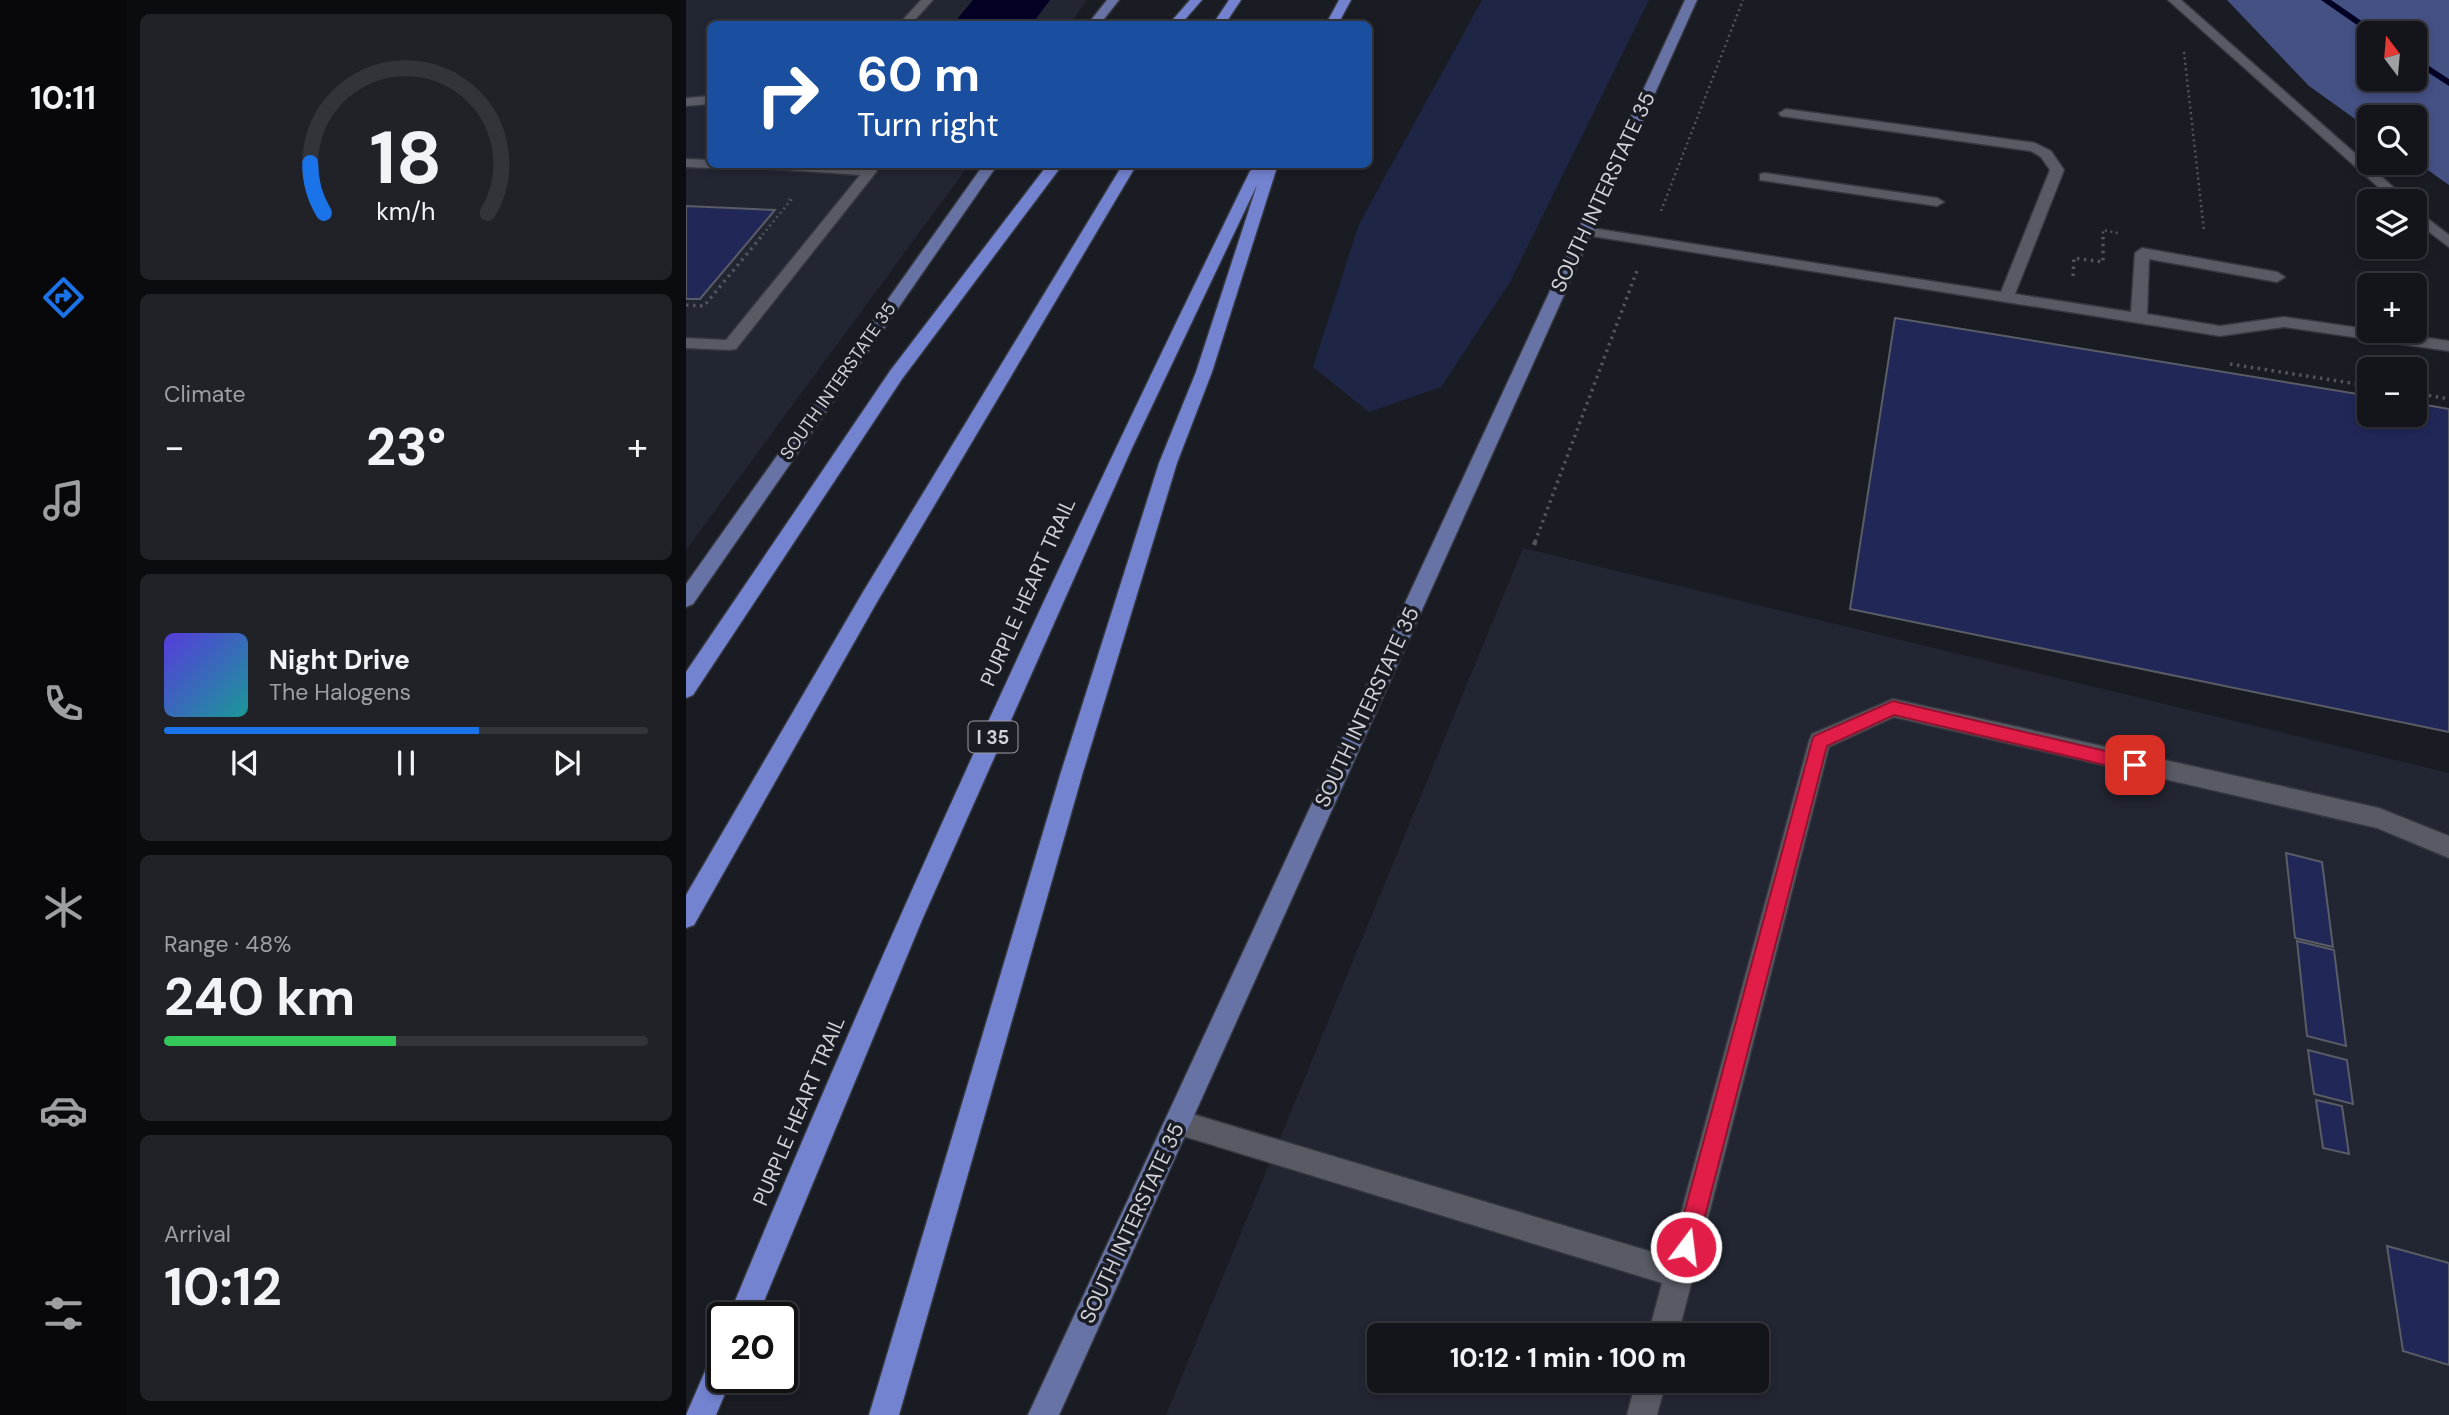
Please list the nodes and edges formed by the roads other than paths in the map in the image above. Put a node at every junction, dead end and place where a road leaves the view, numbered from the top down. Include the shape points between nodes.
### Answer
1 (927, 0) edge
2 (1113, 0) edge
3 (1196, 0) edge
4 (1235, 0) edge
5 (1345, 0) edge
6 (1691, 0) edge
7 (2174, 0) edge
8 (908, 21) edge
9 (1096, 21) edge
10 (1178, 21) edge
11 (1221, 21) edge
12 (1334, 21) edge
13 (707, 100) edge
14 (686, 102) edge
15 (686, 108) edge
16 (707, 108) edge
17 (1786, 113) dead end
18 (686, 163) edge
19 (707, 164) edge
20 (807, 168) edge
21 (988, 168) edge
22 (1053, 168) edge
23 (1128, 168) edge
24 (1258, 168) edge
25 (1270, 168) edge
26 (1765, 177) dead end
27 (2388, 189) edge
28 (1937, 202) dead end
29 (2427, 224) edge
30 (1585, 231) junction
31 (2449, 243) edge
32 (2277, 277) dead end
33 (2006, 298) junction
34 (2139, 318) junction
35 (686, 343) edge
36 (2449, 346) edge
37 (686, 599) edge
38 (686, 688) edge
39 (2449, 846) edge
40 (686, 917) edge
41 (1179, 1123) junction
42 (1679, 1274) junction
43 (749, 1302) edge
44 (1666, 1323) edge
45 (710, 1393) edge
46 (1648, 1393) edge
47 (701, 1415) edge
48 (884, 1415) edge
49 (1043, 1415) edge
50 (1642, 1415) edge

1 - 8 lane
2 - 9 main road
3 - 10 highway
4 - 11 highway
5 - 12 highway
6 - 30 main road, SOUTH INTERSTATE 35
7 - 27 lane
13 - 14 lane
15 - 16 lane
17 - 33 lane via 2035,147 2046,154 2057,170
18 - 19 lane
20 - 35 lane via 870,171 730,345
21 - 37 main road, SOUTH INTERSTATE 35
22 - 38 highway via 896,375
23 - 40 highway via 870,597
24 - 43 highway, PURPLE HEART TRAIL / I 35 via 1124,448 912,916
25 - 48 highway via 1204,372 1168,463 1072,772
26 - 28 lane
29 - 31 lane
30 - 33 lane
30 - 41 main road, SOUTH INTERSTATE 35
32 - 34 lane via 2142,253
33 - 34 lane
34 - 36 lane via 2220,331 2284,322
39 - 42 lane via 2379,818 1893,708 1820,741
41 - 42 lane
41 - 49 main road, SOUTH INTERSTATE 35
42 - 44 lane
45 - 47 highway
46 - 50 lane

